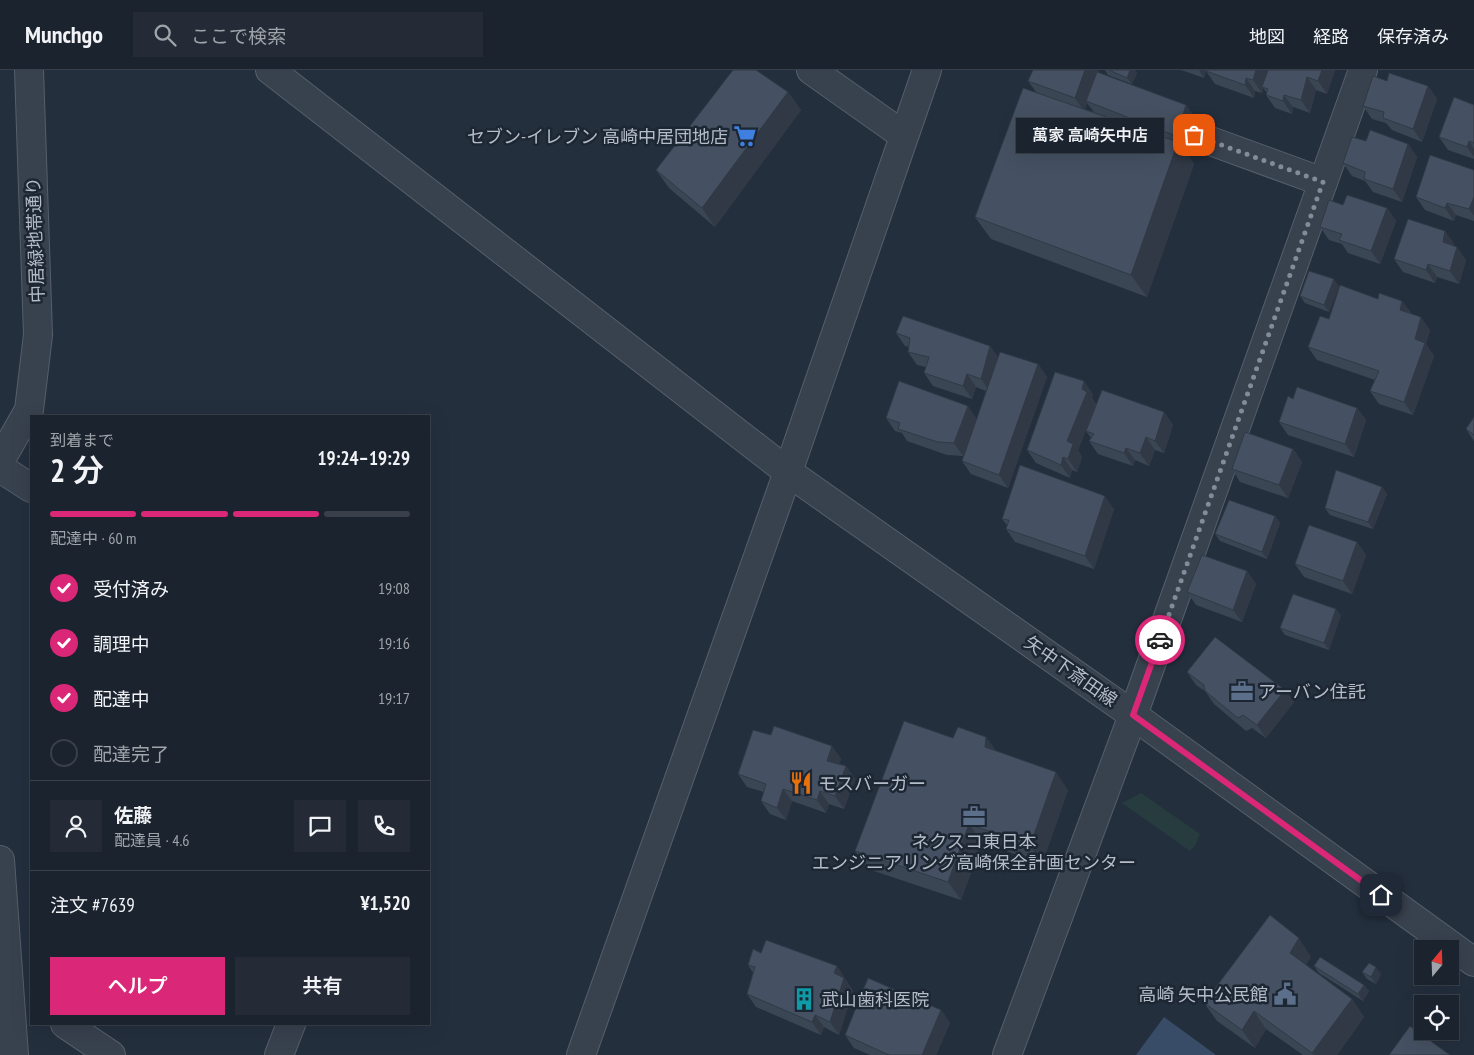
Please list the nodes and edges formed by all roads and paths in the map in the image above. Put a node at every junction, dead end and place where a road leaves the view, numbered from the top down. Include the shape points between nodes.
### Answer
1 (30, 70) edge
2 (270, 70) edge
3 (811, 70) edge
4 (926, 70) edge
5 (1363, 70) edge
6 (903, 135) junction
7 (1194, 135) dead end
8 (1323, 182) junction
9 (30, 414) edge
10 (0, 461) edge
11 (0, 468) edge
12 (788, 472) junction
13 (30, 487) edge
14 (1133, 715) junction
15 (0, 860) edge
16 (1474, 962) edge
17 (5, 978) edge
18 (30, 998) edge
19 (291, 1025) edge
20 (80, 1035) edge
21 (14, 1055) edge
22 (111, 1055) edge
23 (279, 1055) edge
24 (581, 1055) edge
25 (1007, 1055) edge

1 - 9 street, 中居緑地帯通り via 38,335
2 - 12 street, 矢中下斎田線
3 - 6 street
4 - 6 street
5 - 8 street
6 - 12 street
7 - 8 street
8 - 14 street
9 - 10 street, 中居緑地帯通り
11 - 13 street
12 - 14 street, 矢中下斎田線
12 - 24 street
14 - 16 street, 矢中下斎田線
14 - 25 street
15 - 17 street
17 - 18 street
17 - 21 street
19 - 23 street
20 - 22 street

